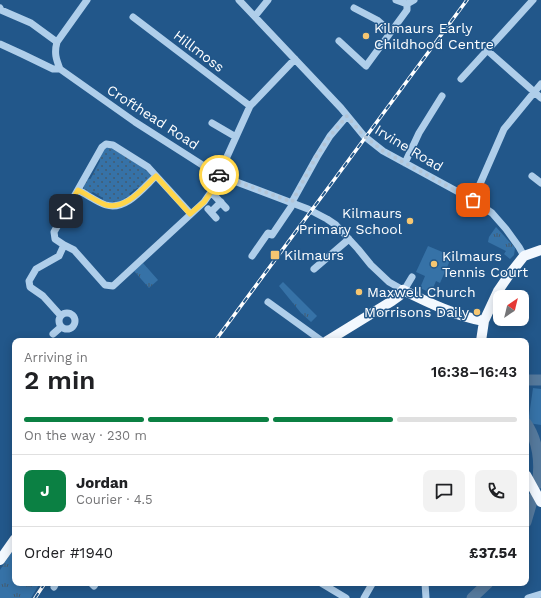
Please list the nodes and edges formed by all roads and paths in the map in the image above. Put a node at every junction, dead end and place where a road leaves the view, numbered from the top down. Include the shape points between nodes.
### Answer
1 (87, 0) edge
2 (239, 0) edge
3 (268, 0) edge
4 (396, 0) edge
5 (414, 0) edge
6 (533, 0) edge
7 (407, 4) junction
8 (0, 8) edge
9 (354, 8) dead end
10 (255, 16) junction
11 (133, 17) dead end
12 (391, 32) junction
13 (339, 41) dead end
14 (57, 42) junction
15 (0, 44) edge
16 (488, 51) junction
17 (295, 59) junction
18 (60, 69) junction
19 (461, 79) dead end
20 (541, 84) edge
21 (534, 92) junction
22 (442, 96) dead end
23 (541, 98) edge
24 (250, 106) junction
25 (347, 116) junction
26 (212, 123) dead end
27 (236, 137) junction
28 (405, 163) junction
29 (218, 175) junction
30 (156, 176) junction
31 (532, 176) dead end
32 (541, 183) edge
33 (78, 190) junction
34 (211, 192) junction
35 (473, 200) junction
36 (292, 202) junction
37 (190, 214) junction
38 (216, 218) dead end
39 (349, 239) junction
40 (64, 245) junction
41 (541, 251) edge
42 (252, 256) dead end
43 (524, 256) junction
44 (314, 268) dead end
45 (412, 277) dead end
46 (403, 290) junction
47 (268, 302) dead end
48 (61, 316) junction
49 (484, 321) junction
50 (61, 326) junction
51 (53, 334) dead end
52 (318, 338) edge
53 (332, 338) edge
54 (481, 338) edge
55 (529, 483) edge
56 (541, 502) edge
57 (12, 543) edge
58 (0, 560) edge
59 (326, 586) edge
60 (371, 586) edge
61 (426, 586) edge
62 (541, 594) edge
63 (346, 598) edge
64 (364, 598) edge
65 (426, 598) edge
66 (528, 598) edge

1 - 14 street
2 - 10 street, Irvine Road
3 - 10 street
4 - 7 street
5 - 7 street
6 - 16 street
7 - 12 street via 406,10
8 - 14 street via 31,23
9 - 12 street via 377,20
10 - 17 street, Irvine Road
11 - 24 street, Hillmoss
12 - 13 street via 366,66
14 - 18 street via 56,60
15 - 18 street, Crofthead Road via 53,69
16 - 19 street
16 - 21 street
17 - 24 street
17 - 25 street, Irvine Road
18 - 29 street, Crofthead Road via 135,122
20 - 21 street
21 - 23 street
21 - 35 street via 504,129
22 - 28 street via 419,133
24 - 27 street
25 - 28 street, Irvine Road via 364,136 383,151
25 - 36 street via 326,141
26 - 27 street
27 - 29 street
28 - 35 street, Irvine Road
29 - 34 street
29 - 36 street, Crofthead Road
30 - 33 street via 130,200 117,206 106,205
30 - 33 street via 148,167 113,145 106,144
30 - 37 street
31 - 32 street
33 - 40 street via 54,232 55,239
34 - 37 street
34 - 38 street via 223,205 209,211
35 - 43 street, Irvine Road via 492,213
36 - 39 street, Crofthead Road via 327,219
36 - 42 street via 272,235 268,233
37 - 40 street via 113,286 105,285 74,250
39 - 44 street
39 - 46 street, Crofthead Road via 389,282
40 - 48 street via 59,256 36,269 29,281 30,287 43,296
41 - 43 main road
43 - 49 main road via 508,285 498,291
45 - 46 street
46 - 49 main road via 440,308
46 - 53 main road via 392,302
47 - 52 street
48 - 50 street
48 - 50 street via 70,314 75,322 69,329
49 - 54 main road
50 - 51 street
55 - 56 main road
57 - 58 main road
59 - 63 street
60 - 64 street
61 - 65 street
62 - 66 street

